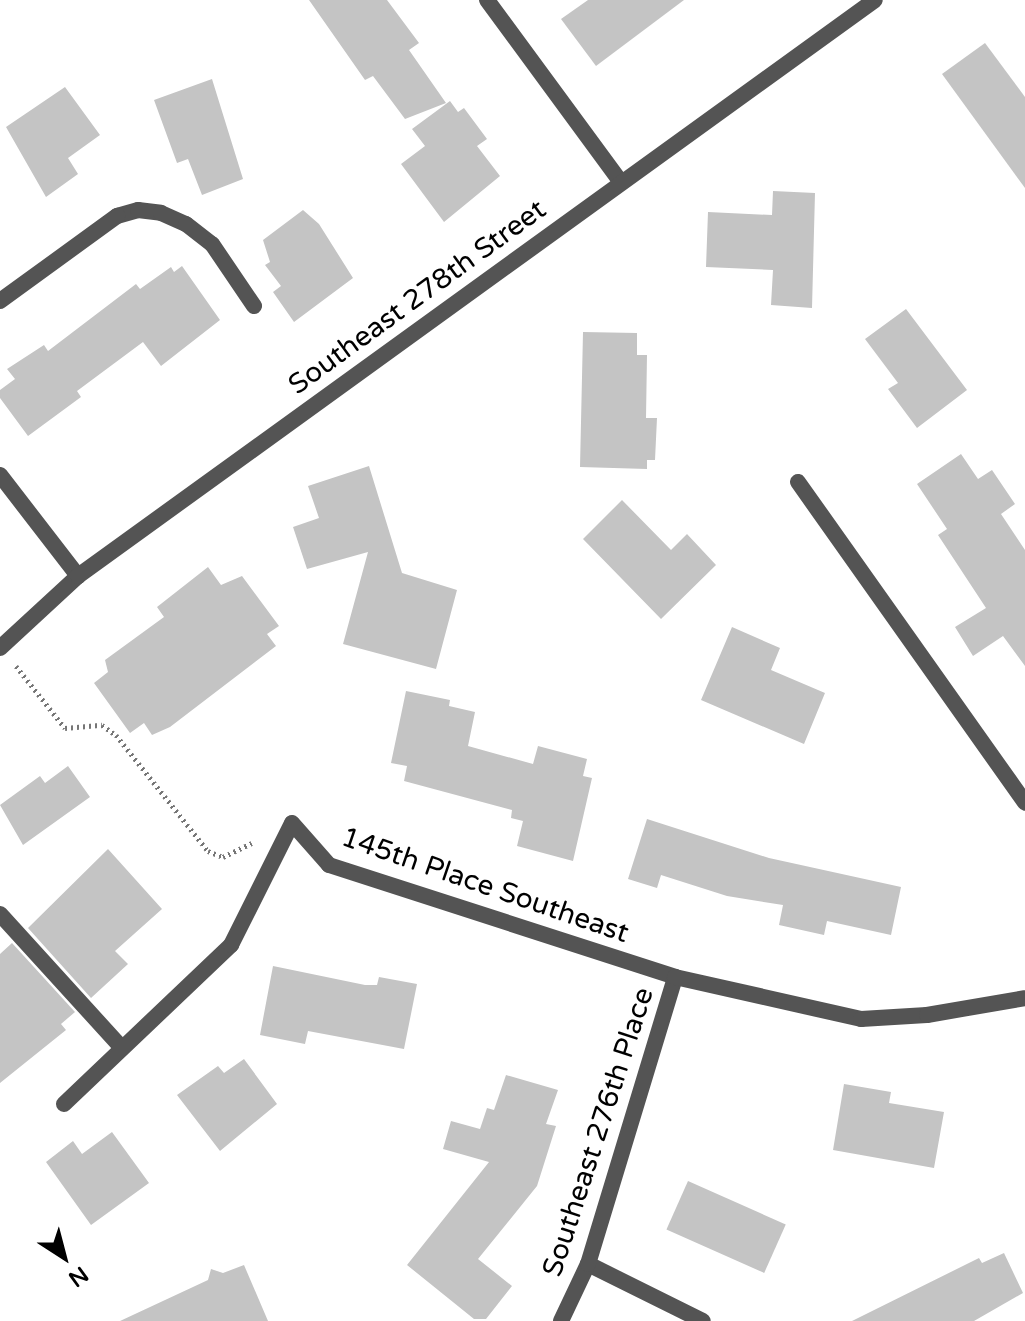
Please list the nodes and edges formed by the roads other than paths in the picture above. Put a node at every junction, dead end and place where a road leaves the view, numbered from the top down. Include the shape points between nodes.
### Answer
1 (487, 0) edge
2 (875, 0) edge
3 (620, 181) junction
4 (0, 301) edge
5 (254, 306) dead end
6 (0, 475) edge
7 (798, 482) dead end
8 (78, 576) junction
9 (0, 647) edge
10 (1025, 803) edge
11 (0, 914) edge
12 (675, 977) junction
13 (1025, 998) edge
14 (122, 1048) junction
15 (64, 1104) dead end
16 (588, 1264) junction
17 (561, 1321) edge
18 (703, 1321) edge

1 - 3 street
2 - 3 street, Southeast 278th Street
3 - 8 street, Southeast 278th Street
4 - 5 street via 117,216 138,210 186,224 212,244
6 - 8 street
7 - 10 street
8 - 9 street, Southeast 278th Street
11 - 14 street
12 - 13 street, Southeast 276th Place via 861,1019 927,1015
12 - 14 street, 145th Place Southeast via 329,865 292,823 231,945
12 - 16 street, Southeast 276th Place
14 - 15 street
16 - 17 street, Southeast 276th Place
16 - 18 street

